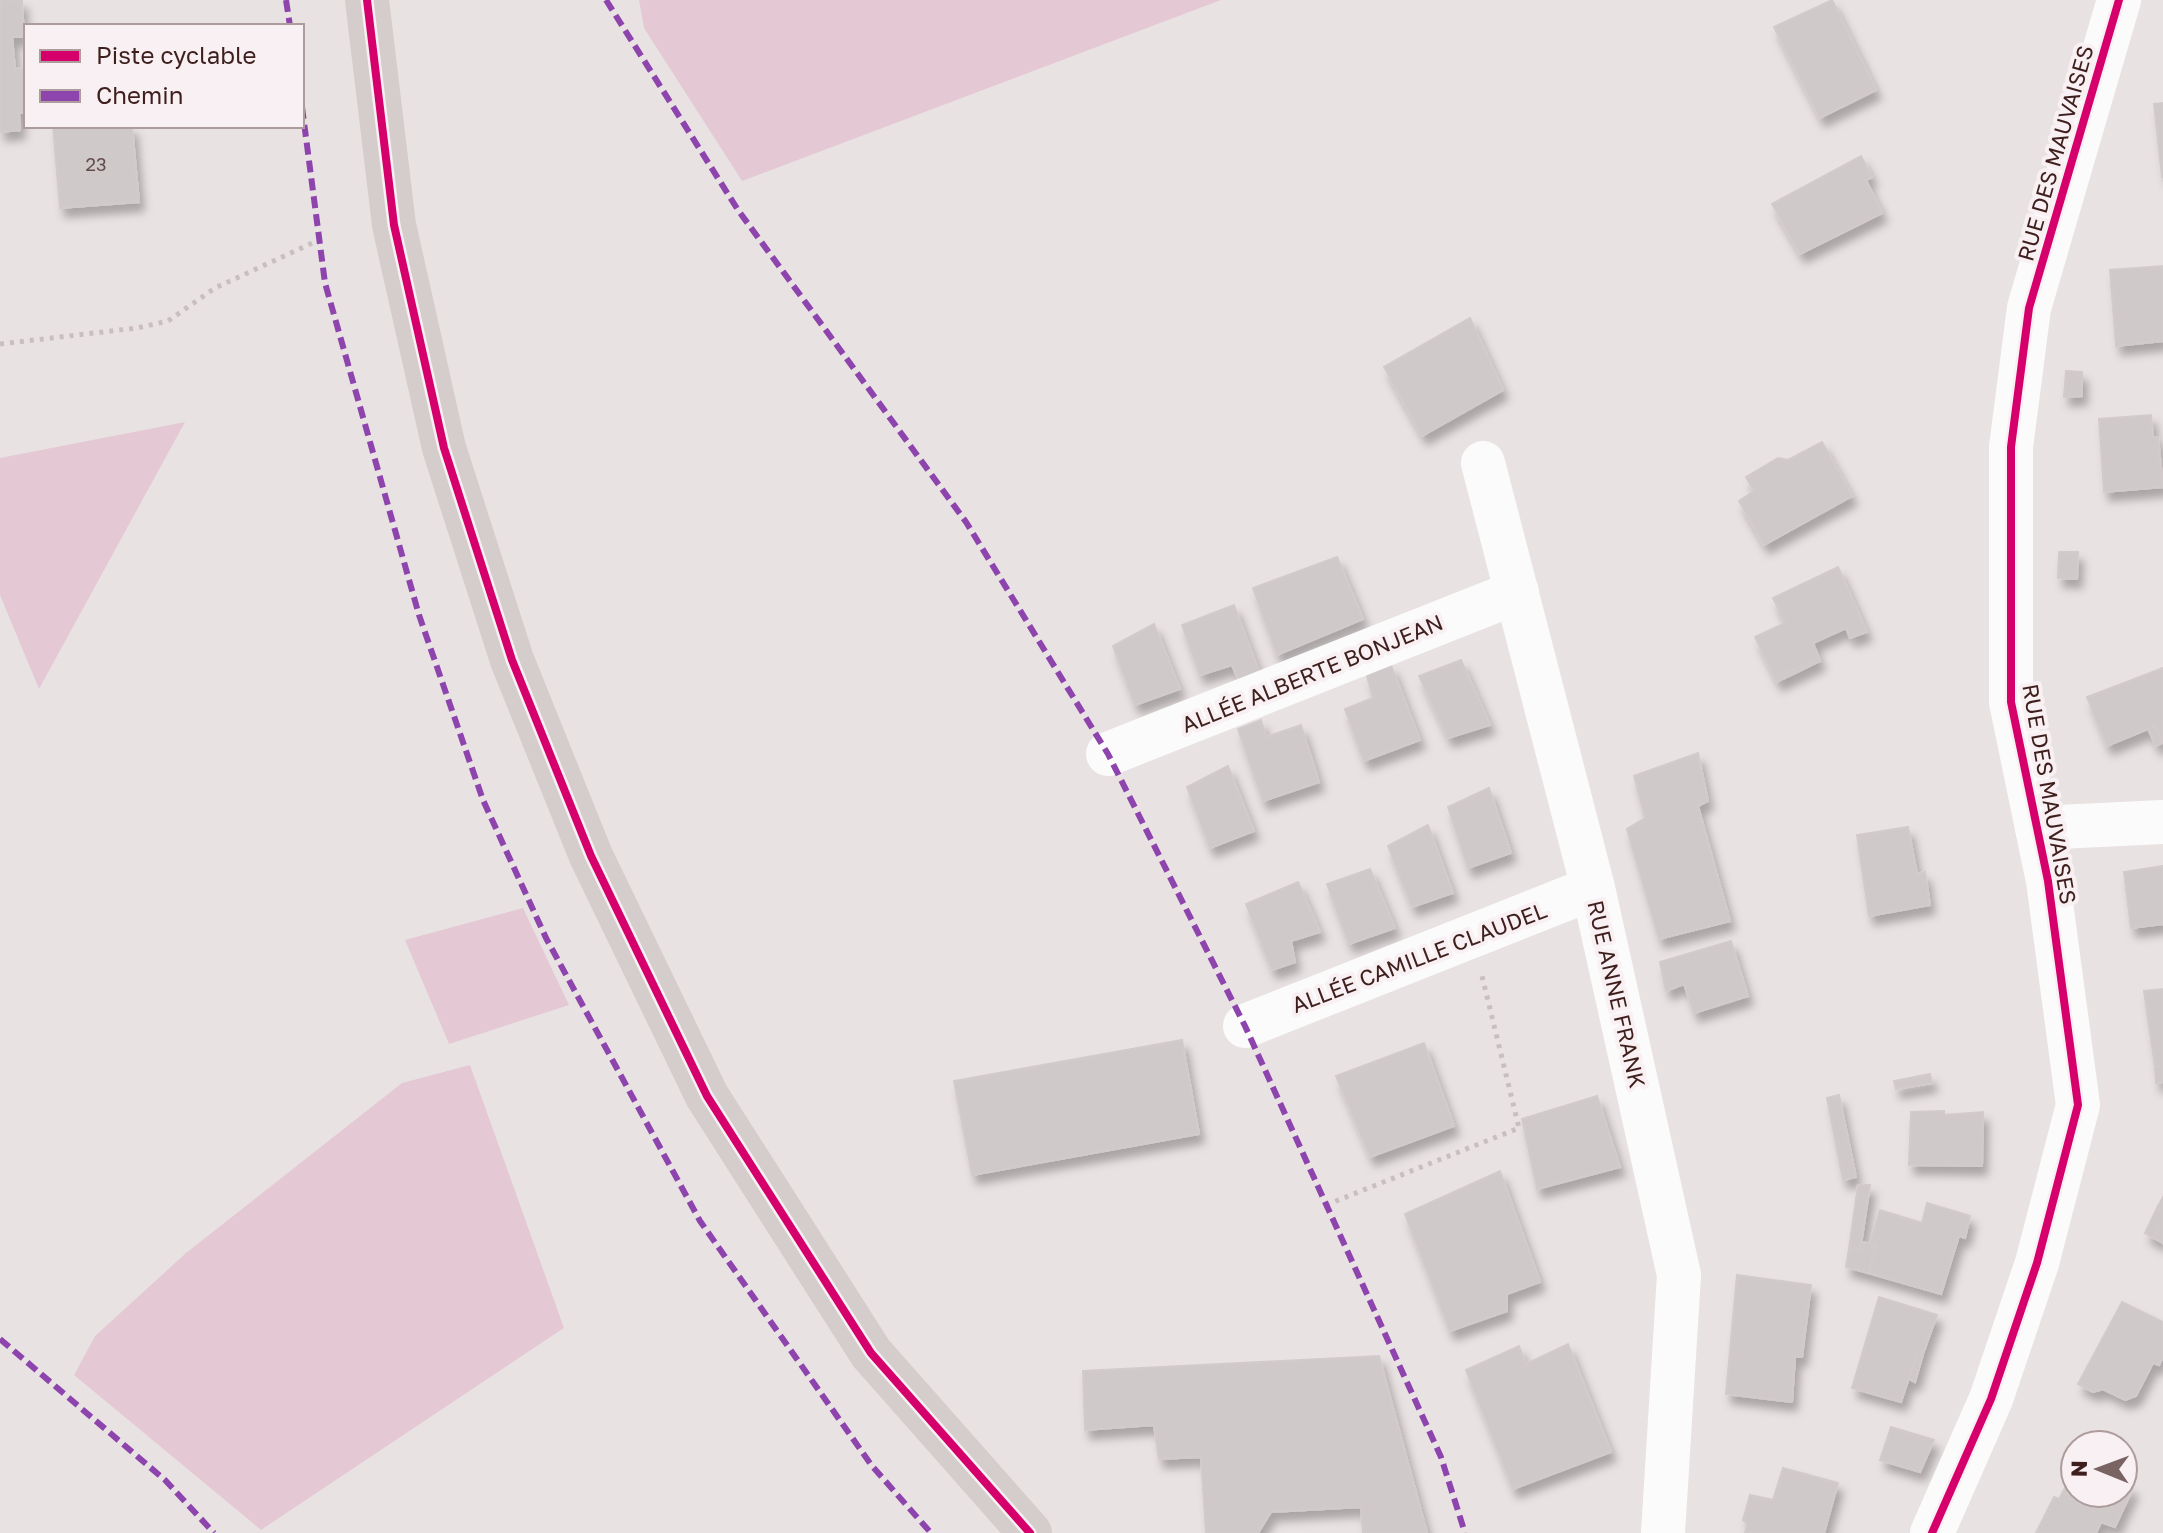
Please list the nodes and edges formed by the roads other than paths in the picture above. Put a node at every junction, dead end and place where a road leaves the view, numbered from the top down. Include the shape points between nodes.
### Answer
1 (367, 0) edge
2 (2119, 0) edge
3 (1483, 463) dead end
4 (1517, 592) junction
5 (1108, 754) dead end
6 (2163, 822) edge
7 (2037, 828) junction
8 (1593, 888) junction
9 (1245, 1026) dead end
10 (1030, 1533) edge
11 (1663, 1533) edge
12 (1932, 1533) edge

1 - 10 main road via 394,225 444,448 512,660 591,856 707,1096 871,1353
2 - 7 street, RUE DES MAUVAISES via 2029,308 2011,447 2011,702
3 - 4 street, RUE ANNE FRANK
4 - 5 street, ALLÉE ALBERTE BONJEAN
4 - 8 street, RUE ANNE FRANK
6 - 7 street
7 - 12 street, RUE DES MAUVAISES via 2078,1105 2037,1263 1996,1384
8 - 9 street, ALLÉE CAMILLE CLAUDEL
8 - 11 street, RUE ANNE FRANK via 1679,1275

